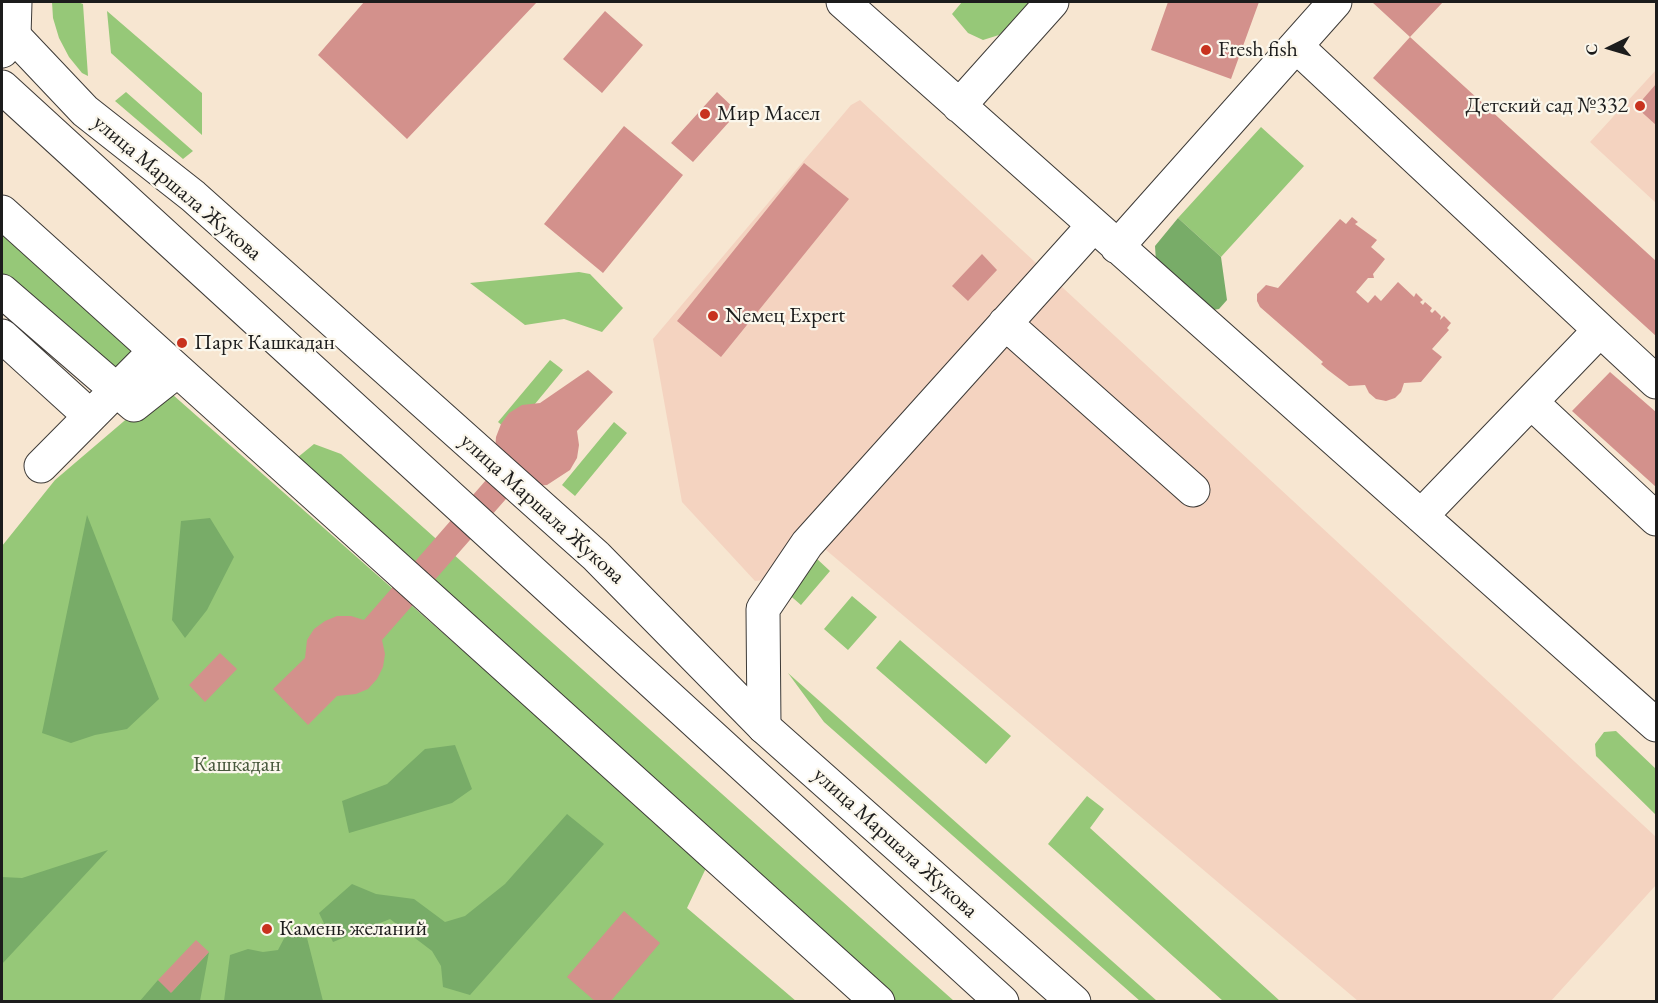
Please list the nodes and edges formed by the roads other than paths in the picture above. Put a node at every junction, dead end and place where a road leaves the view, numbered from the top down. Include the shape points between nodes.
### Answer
1 (15, 2) edge
2 (843, 2) edge
3 (1052, 2) edge
4 (1335, 2) edge
5 (6, 38) edge
6 (1296, 46) junction
7 (2, 87) edge
8 (959, 106) junction
9 (2, 212) edge
10 (1093, 226) junction
11 (1117, 247) junction
12 (2, 291) edge
13 (1005, 323) junction
14 (1600, 330) junction
15 (2, 336) edge
16 (166, 361) junction
17 (1656, 381) edge
18 (117, 390) junction
19 (1531, 402) junction
20 (90, 416) junction
21 (40, 466) dead end
22 (1193, 490) dead end
23 (1421, 516) junction
24 (1656, 519) edge
25 (1656, 725) edge
26 (764, 727) junction
27 (878, 1002) edge
28 (1002, 1002) edge
29 (1074, 1002) edge

1 - 5 main road
2 - 8 main road
3 - 8 main road
4 - 6 main road
5 - 26 main road, улица Маршала Жукова via 85,111 193,196 596,556
6 - 11 main road
6 - 14 main road
7 - 28 main road, улица Маршала Жукова
8 - 10 main road
9 - 16 main road
10 - 11 main road
10 - 13 main road
11 - 23 main road
12 - 18 main road
13 - 22 main road
13 - 26 main road via 807,544 763,609
14 - 17 main road
14 - 19 main road
15 - 20 main road
16 - 18 main road
16 - 27 main road
18 - 20 main road
19 - 23 main road
19 - 24 main road
20 - 21 main road
23 - 25 main road
26 - 29 main road, улица Маршала Жукова

